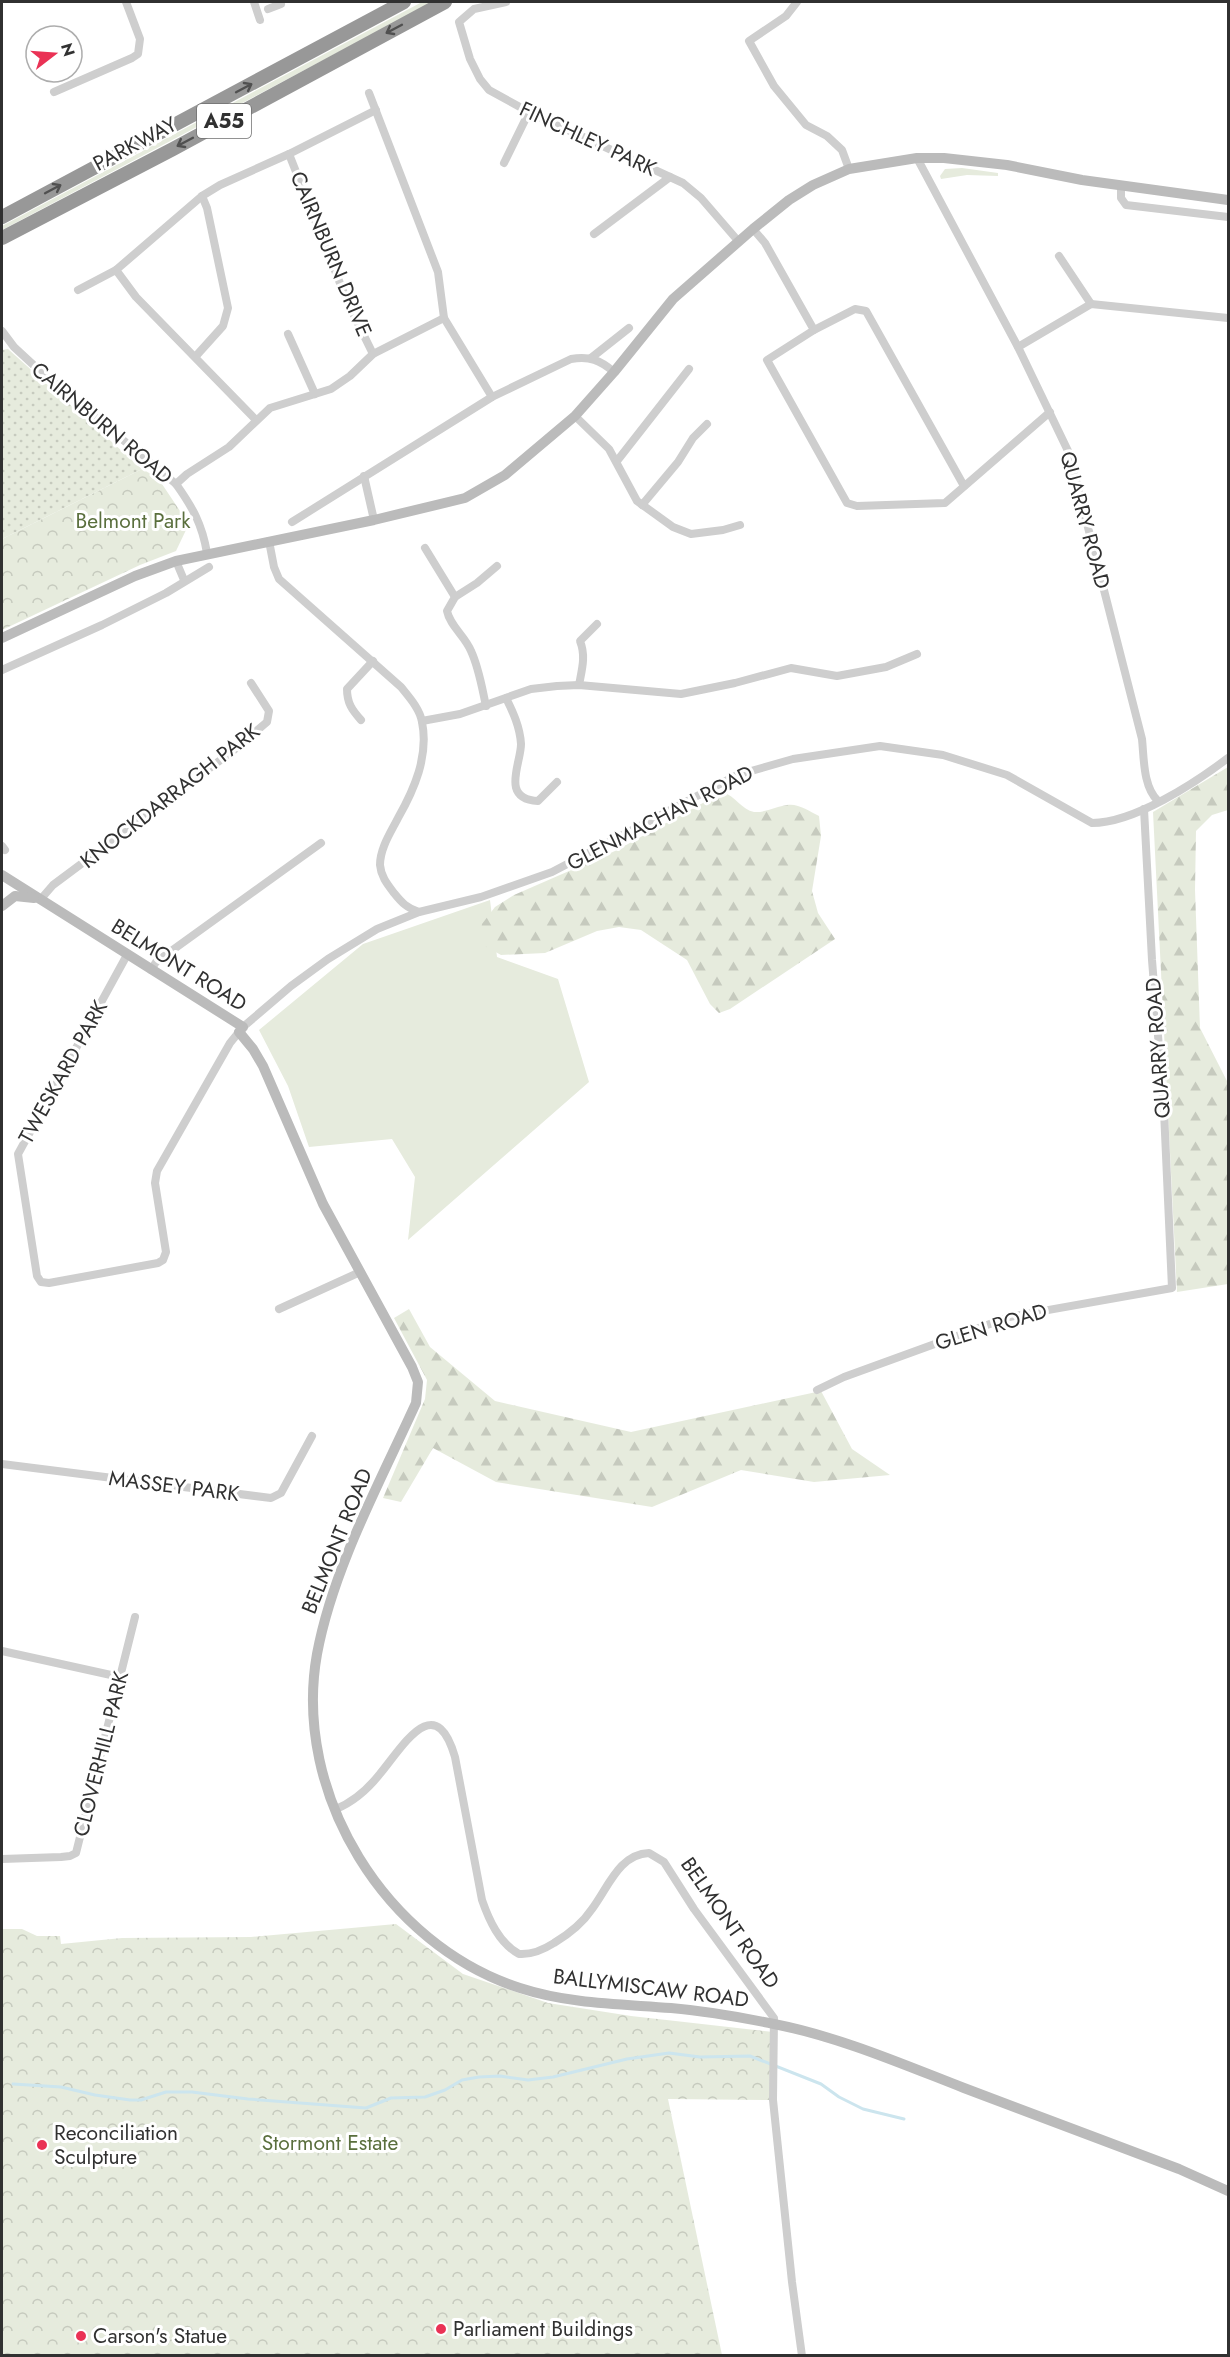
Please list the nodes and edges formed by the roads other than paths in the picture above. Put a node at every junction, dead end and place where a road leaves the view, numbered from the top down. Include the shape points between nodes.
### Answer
1 (126, 2) edge
2 (254, 2) edge
3 (280, 2) edge
4 (404, 2) edge
5 (446, 2) edge
6 (506, 2) edge
7 (797, 2) edge
8 (268, 9) dead end
9 (260, 20) dead end
10 (54, 92) dead end
11 (369, 93) dead end
12 (376, 110) junction
13 (529, 112) junction
14 (289, 154) junction
15 (917, 158) junction
16 (504, 164) dead end
17 (849, 169) junction
18 (670, 177) junction
19 (1121, 186) junction
20 (202, 196) junction
21 (1228, 200) edge
22 (2, 217) edge
23 (1228, 217) edge
24 (753, 229) junction
25 (594, 234) dead end
26 (2, 238) edge
27 (739, 242) junction
28 (1059, 256) dead end
29 (116, 270) junction
30 (78, 290) dead end
31 (1091, 304) junction
32 (444, 318) junction
33 (1228, 318) edge
34 (629, 328) dead end
35 (814, 330) junction
36 (2, 331) edge
37 (288, 334) dead end
38 (1018, 347) junction
39 (373, 354) junction
40 (196, 356) junction
41 (591, 358) junction
42 (689, 369) dead end
43 (614, 372) junction
44 (315, 394) junction
45 (492, 397) junction
46 (1050, 412) junction
47 (575, 416) junction
48 (256, 420) junction
49 (707, 424) dead end
50 (617, 461) junction
51 (364, 476) junction
52 (176, 484) junction
53 (964, 486) junction
54 (642, 505) junction
55 (374, 520) junction
56 (291, 522) dead end
57 (740, 525) dead end
58 (269, 541) junction
59 (425, 548) dead end
60 (207, 553) junction
61 (176, 561) junction
62 (497, 566) dead end
63 (209, 567) dead end
64 (183, 580) junction
65 (455, 597) junction
66 (597, 624) dead end
67 (2, 638) edge
68 (917, 654) dead end
69 (373, 661) junction
70 (2, 670) edge
71 (251, 683) dead end
72 (579, 685) junction
73 (506, 698) junction
74 (486, 706) junction
75 (361, 720) dead end
76 (422, 721) junction
77 (1228, 758) edge
78 (557, 782) dead end
79 (1158, 801) junction
80 (1144, 809) junction
81 (321, 843) dead end
82 (2, 875) edge
83 (40, 900) junction
84 (2, 906) edge
85 (419, 912) junction
86 (127, 955) junction
87 (151, 970) junction
88 (241, 1029) junction
89 (360, 1272) junction
90 (1172, 1288) joint
91 (279, 1309) dead end
92 (817, 1390) dead end
93 (312, 1436) dead end
94 (2, 1464) edge
95 (135, 1617) dead end
96 (2, 1651) edge
97 (120, 1677) junction
98 (336, 1809) junction
99 (2, 1859) edge
100 (774, 2028) junction
101 (1228, 2191) edge
102 (802, 2355) edge

1 - 10 street via 140,39 138,54
2 - 9 street
3 - 8 street
22 -> 4 highway, PARKWAY / A55
5 -> 26 highway, PARKWAY / A55
6 - 13 street, FINCHLEY PARK via 474,9 459,21 480,79 489,90
7 - 17 street via 786,16 749,41 774,86 806,125 842,150
11 - 12 street
12 - 14 street
12 - 32 street via 438,272
13 - 16 street
13 - 18 street, FINCHLEY PARK
14 - 20 street
14 - 39 street, CAIRNBURN DRIVE via 347,301
15 - 17 main road
15 - 19 main road via 1006,165
15 - 38 street, QUARRY ROAD
17 - 24 main road via 813,185
18 - 25 street
18 - 27 street, FINCHLEY PARK via 691,188
19 - 21 main road
19 - 23 street via 1120,198 1126,205
20 - 29 street
20 - 40 street via 228,308 223,326
24 - 27 main road
24 - 35 street via 765,243
27 - 43 main road via 673,299
28 - 31 street
29 - 30 street
29 - 40 street via 136,297
31 - 33 street
31 - 38 street
32 - 39 street
32 - 45 street
34 - 41 street
35 - 53 street via 855,309 866,311
35 - 53 street via 766,360 847,503 945,503
36 - 52 street, CAIRNBURN ROAD via 40,371
37 - 44 street
38 - 46 street, QUARRY ROAD
39 - 44 street via 350,376
40 - 48 street
41 - 43 street
41 - 45 street via 571,359
42 - 50 street
43 - 47 main road
44 - 48 street via 270,408
45 - 51 street
46 - 53 street
46 - 79 street, QUARRY ROAD via 1069,453 1142,739 1147,779
47 - 50 street
47 - 55 main road via 505,475 465,498
48 - 52 street via 229,447
49 - 54 street
50 - 54 street
51 - 55 street
51 - 56 street
52 - 60 street, CAIRNBURN ROAD via 193,507
54 - 57 street via 673,527 691,534
55 - 58 main road
58 - 60 main road
58 - 69 street via 279,579
59 - 65 street
60 - 61 main road
61 - 64 street
61 - 67 main road
62 - 65 street
63 - 64 street
64 - 70 street via 102,626
65 - 74 street via 447,611 449,620 463,634 472,652
66 - 72 street via 580,641 584,662
68 - 72 street via 886,667 837,676 790,668 681,694
69 - 75 street via 347,689 347,700
69 - 76 street via 413,702
71 - 83 street, KNOCKDARRAGH PARK via 269,711 267,722 53,885
72 - 73 street via 531,689
73 - 74 street
73 - 78 street via 516,718 521,745 515,779 519,795 538,801
74 - 76 street
76 - 85 street via 418,775 384,845 380,865 384,880 406,908
77 - 79 street, GLENMACHAN ROAD
79 - 80 street, GLENMACHAN ROAD
80 - 85 street, GLENMACHAN ROAD via 1092,823 1007,775 943,755 880,746 848,750 792,759 737,776 552,872 481,897
80 - 90 street, QUARRY ROAD
81 - 87 street via 156,962
82 - 83 main road, BELMONT ROAD
83 - 84 main road via 15,896
83 - 86 main road, BELMONT ROAD
85 - 88 street, GLENMACHAN ROAD via 377,929 328,958
86 - 87 main road, BELMONT ROAD
86 - 88 street, TWESKARD PARK via 18,1154 36,1276 41,1282 49,1284 163,1260 166,1252 155,1184 157,1171
87 - 88 main road, BELMONT ROAD
88 - 89 main road, BELMONT ROAD via 263,1066 323,1204
89 - 91 street
89 - 98 main road, BELMONT ROAD via 412,1367 418,1392 344,1567 317,1658 316,1739
90 - 92 street, GLEN ROAD via 1009,1317
93 - 94 street, MASSEY PARK via 281,1493 271,1498
95 - 97 street, CLOVERHILL PARK
96 - 97 street
97 - 99 street, CLOVERHILL PARK via 76,1853
98 - 100 main road, BALLYMISCAW ROAD via 356,1854 394,1905 437,1944 482,1972 516,1987 558,1998 675,2008
98 - 100 street, BELMONT ROAD via 367,1788 415,1731 430,1726 439,1728 450,1741 455,1757 485,1908 512,1951 534,1953 567,1935 593,1909 623,1864 632,1857 650,1853 664,1862 774,2018
100 - 101 main road, BALLYMISCAW ROAD via 858,2047
100 - 102 street via 773,2100

